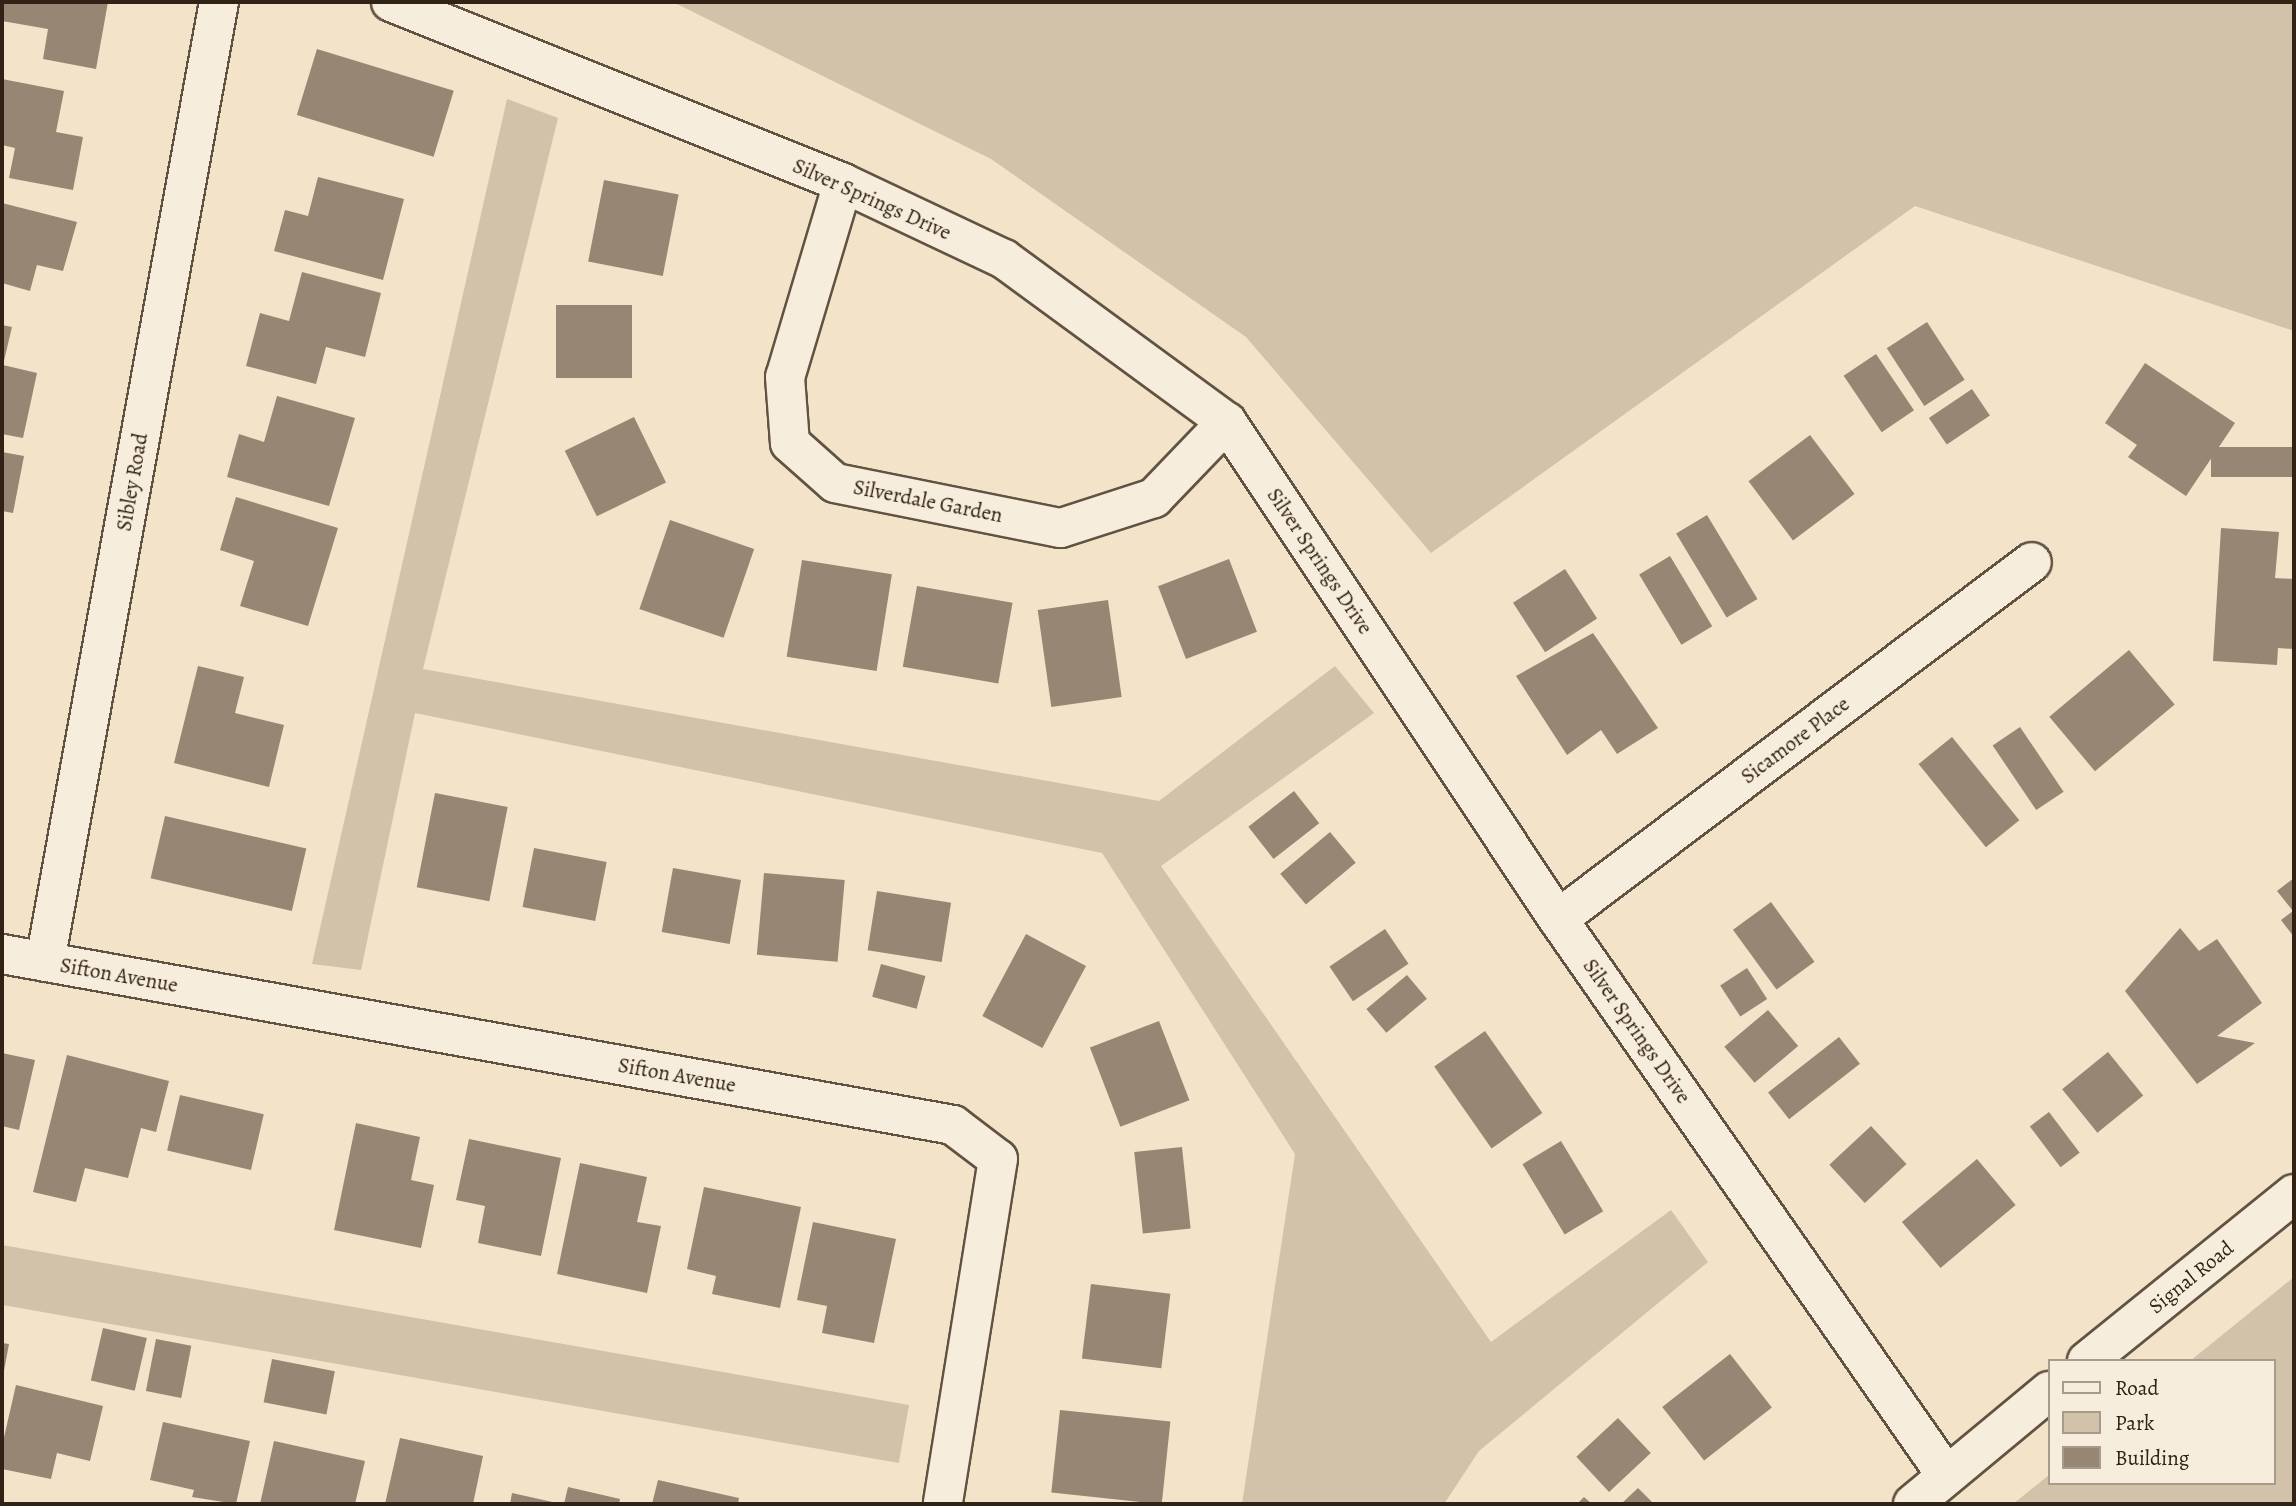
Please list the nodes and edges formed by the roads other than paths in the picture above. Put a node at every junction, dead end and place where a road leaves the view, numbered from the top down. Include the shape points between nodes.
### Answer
1 (219, 2) edge
2 (391, 2) edge
3 (843, 183) junction
4 (1227, 422) junction
5 (2032, 562) dead end
6 (1558, 919) junction
7 (2, 954) edge
8 (45, 962) junction
9 (2294, 1194) edge
10 (2089, 1359) edge
11 (2048, 1392) edge
12 (1946, 1475) junction
13 (943, 1504) edge
14 (1913, 1504) edge

1 - 8 street, Sibley Road
2 - 3 street, Silver Springs Drive
3 - 4 street, Silver Springs Drive via 1004,259
3 - 4 street, Silverdale Garden via 785,377 790,443 835,483 1061,528 1154,498
4 - 6 street, Silver Springs Drive
5 - 6 street, Sicamore Place
6 - 12 street, Silver Springs Drive
7 - 8 street, Sifton Avenue
8 - 13 street, Sifton Avenue via 953,1125 998,1159
9 - 10 street, Signal Road
11 - 12 street
12 - 14 street

